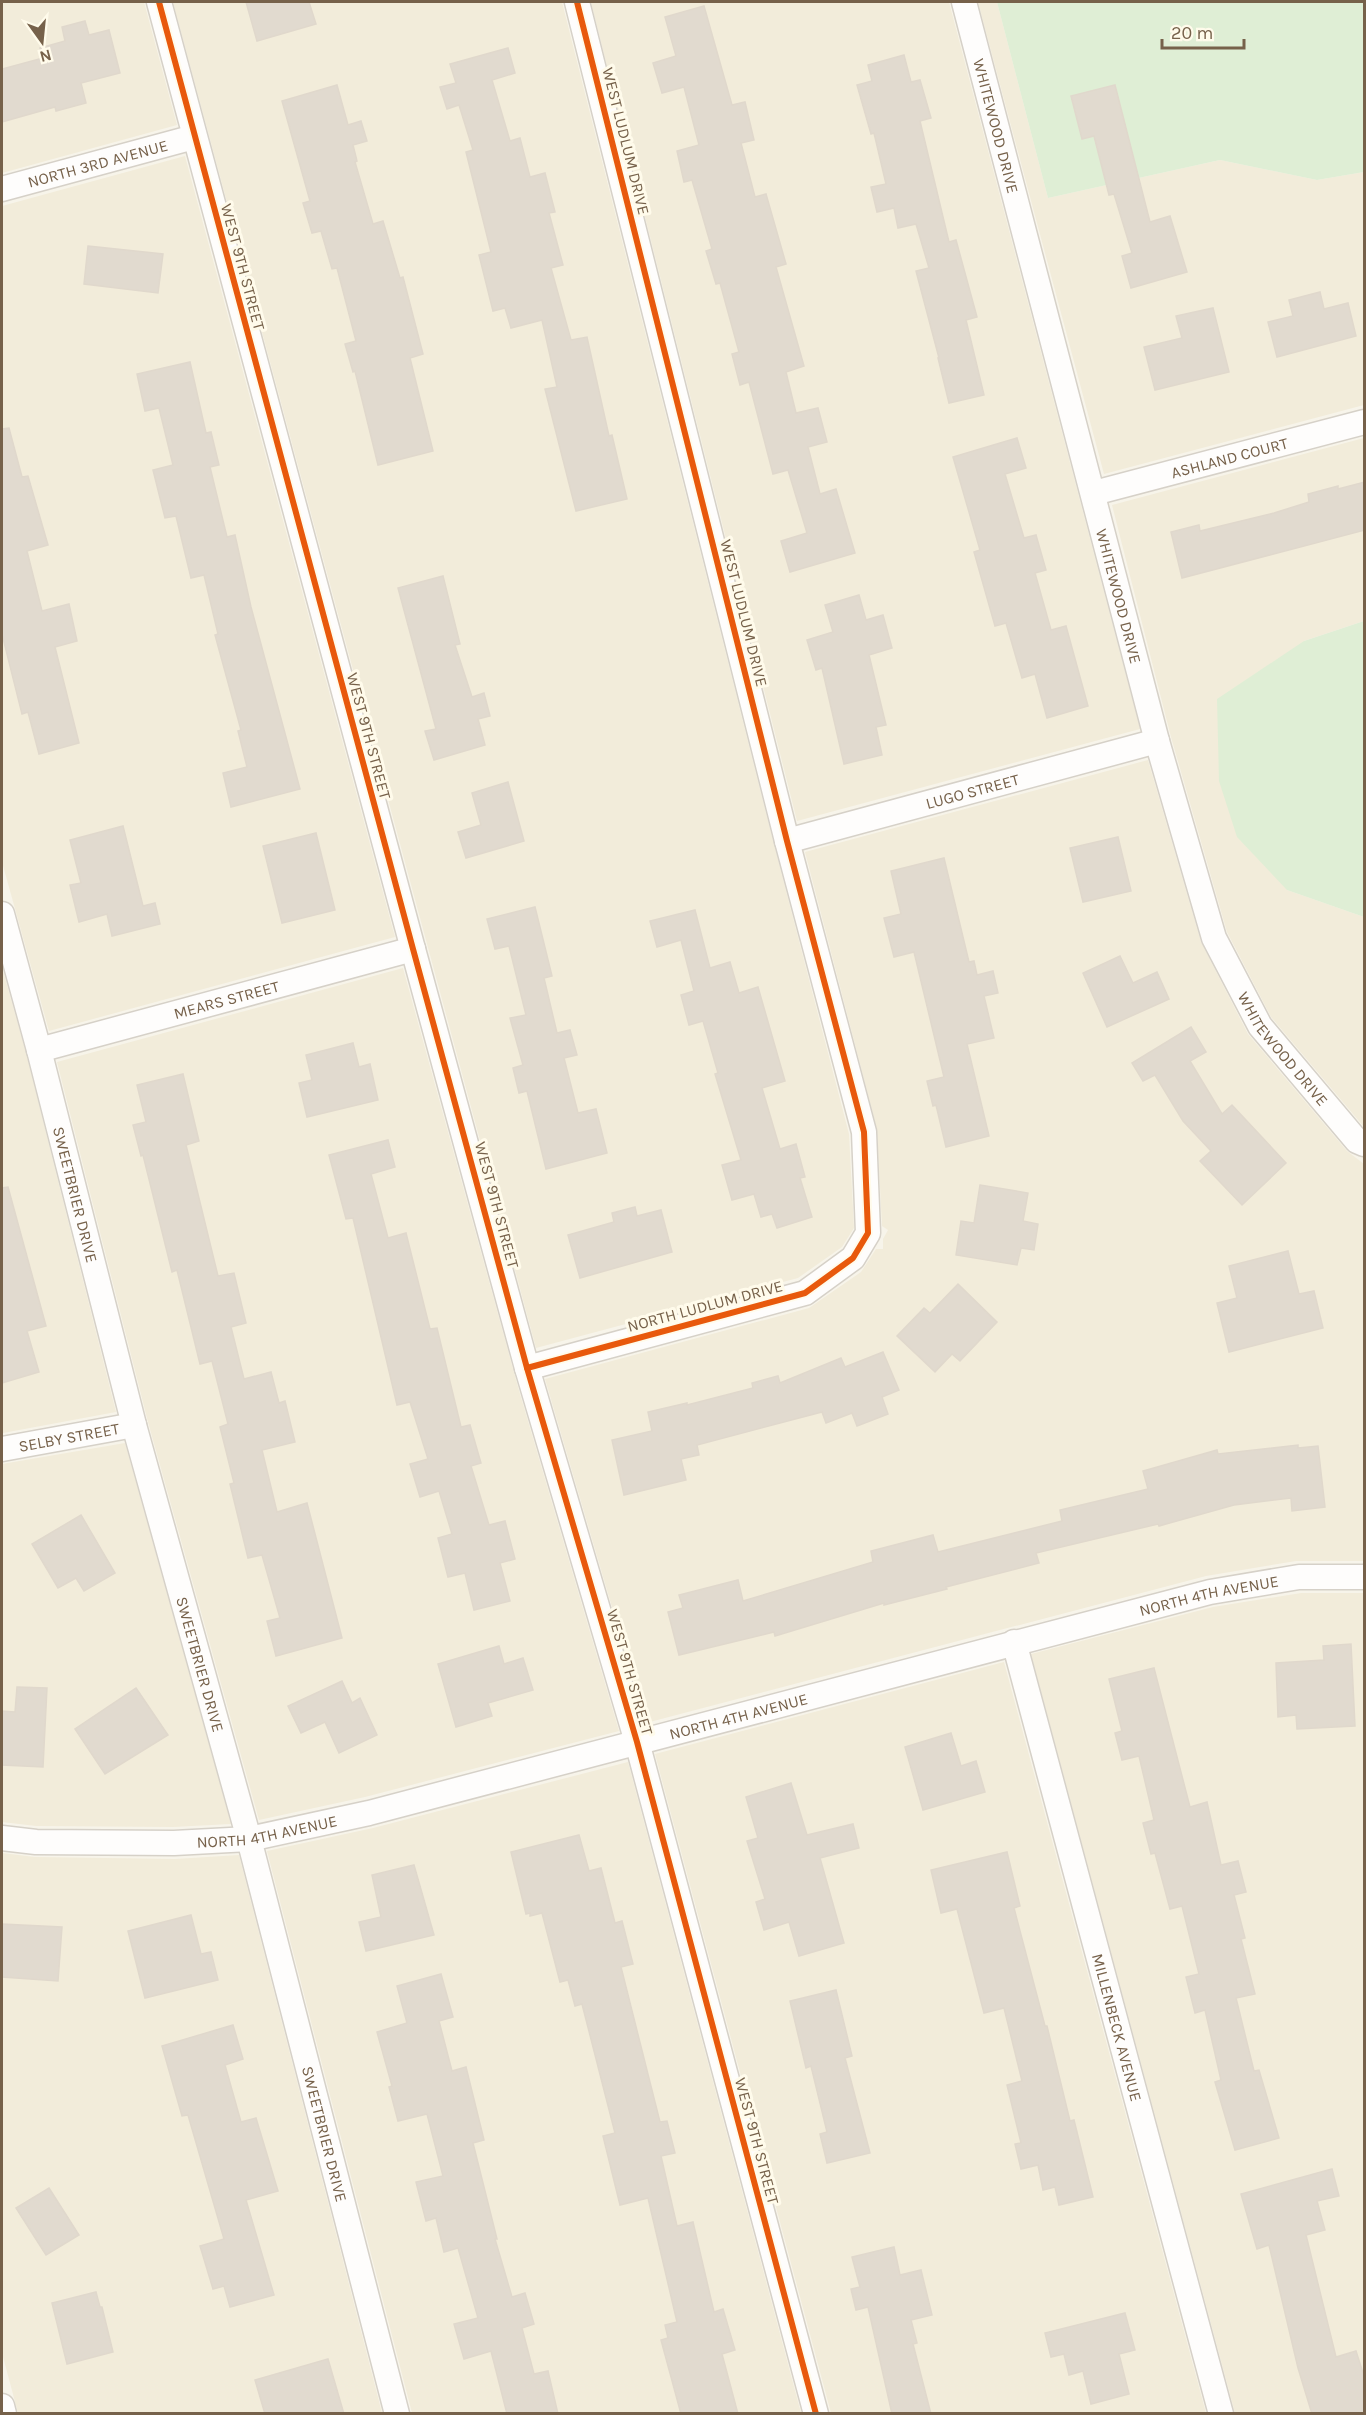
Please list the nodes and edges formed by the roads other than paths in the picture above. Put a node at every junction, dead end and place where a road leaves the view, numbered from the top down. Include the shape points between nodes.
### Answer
1 (159, 2) edge
2 (577, 2) edge
3 (964, 2) edge
4 (194, 137) junction
5 (2, 189) edge
6 (1365, 422) edge
7 (1094, 494) junction
8 (1157, 741) junction
9 (787, 841) junction
10 (2, 914) edge
11 (413, 949) junction
12 (39, 1050) junction
13 (1365, 1144) edge
14 (868, 1233) joint
15 (527, 1368) junction
16 (134, 1425) junction
17 (2, 1449) edge
18 (1365, 1577) edge
19 (1014, 1642) junction
20 (637, 1742) junction
21 (2, 1838) edge
22 (249, 1839) junction
23 (2, 2406) edge
24 (4, 2414) edge
25 (397, 2414) edge
26 (816, 2414) edge
27 (1221, 2414) edge

1 - 4 street, WEST 9TH STREET
2 - 9 street, WEST LUDLUM DRIVE
3 - 7 street, WHITEWOOD DRIVE
4 - 5 street, NORTH 3RD AVENUE
4 - 11 street, WEST 9TH STREET
6 - 7 street, ASHLAND COURT
7 - 8 street, WHITEWOOD DRIVE
8 - 9 street, LUGO STREET
8 - 13 street, WHITEWOOD DRIVE via 1219,947 1260,1026 1357,1141
9 - 14 street, WEST LUDLUM DRIVE via 864,1132
10 - 12 street, SWEETBRIER DRIVE
11 - 12 street, MEARS STREET
11 - 15 street, WEST 9TH STREET
12 - 16 street, SWEETBRIER DRIVE
14 - 15 street, NORTH LUDLUM DRIVE via 852,1258 805,1293
15 - 20 street, WEST 9TH STREET
16 - 17 street, SELBY STREET
16 - 22 street, SWEETBRIER DRIVE
18 - 19 street, NORTH 4TH AVENUE via 1299,1577 1210,1592
19 - 20 street, NORTH 4TH AVENUE
19 - 27 street, MILLENBECK AVENUE
20 - 22 street, NORTH 4TH AVENUE via 369,1813
20 - 26 street, WEST 9TH STREET
21 - 22 street, NORTH 4TH AVENUE via 36,1842 174,1843
22 - 25 street, SWEETBRIER DRIVE
23 - 24 street

